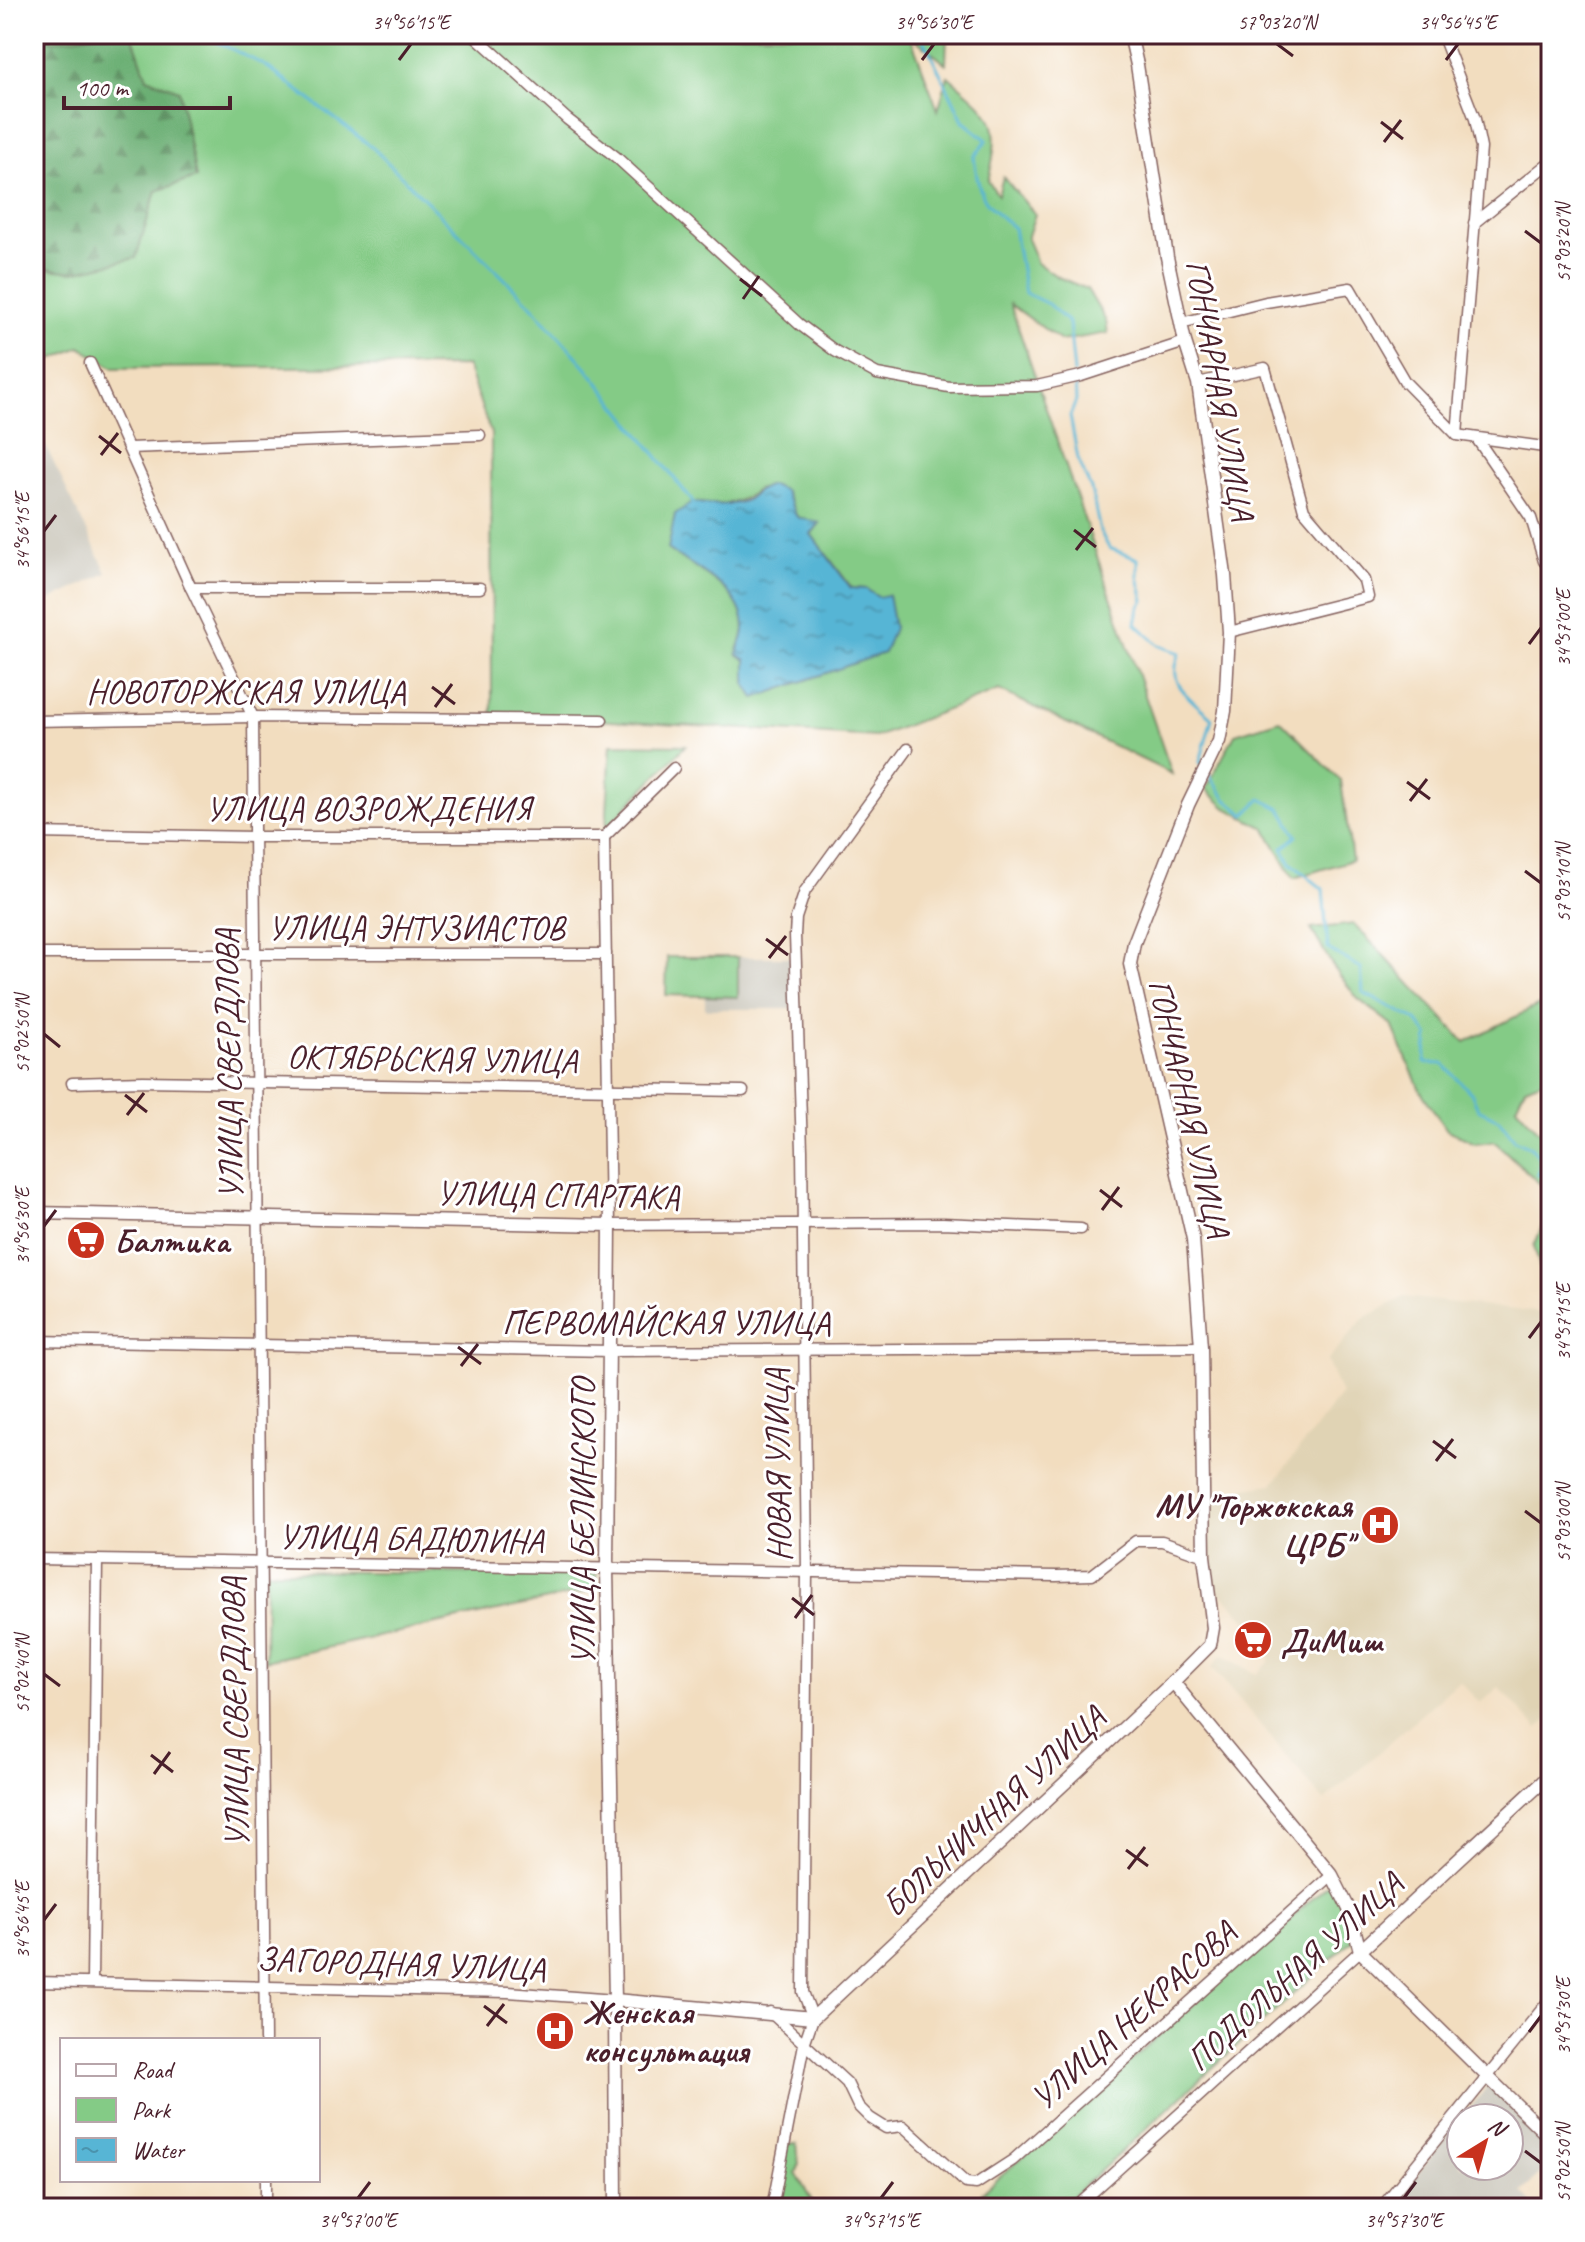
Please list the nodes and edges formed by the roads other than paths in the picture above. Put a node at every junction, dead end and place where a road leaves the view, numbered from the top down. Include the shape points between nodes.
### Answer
1 (473, 34) edge
2 (1130, 34) edge
3 (1442, 34) edge
4 (1551, 161) edge
5 (1474, 223) junction
6 (1181, 323) junction
7 (1185, 342) junction
8 (90, 363) dead end
9 (1198, 383) junction
10 (480, 435) dead end
11 (1457, 435) junction
12 (1477, 439) junction
13 (129, 448) junction
14 (1551, 448) edge
15 (1551, 570) edge
16 (191, 588) junction
17 (480, 588) dead end
18 (1229, 632) junction
19 (253, 717) junction
20 (602, 720) dead end
21 (34, 721) edge
22 (908, 749) dead end
23 (674, 768) dead end
24 (34, 833) edge
25 (254, 837) junction
26 (604, 837) junction
27 (34, 954) edge
28 (606, 954) junction
29 (255, 955) junction
30 (72, 1083) dead end
31 (256, 1084) junction
32 (609, 1089) junction
33 (743, 1091) dead end
34 (34, 1213) edge
35 (257, 1217) junction
36 (802, 1223) junction
37 (610, 1225) junction
38 (1081, 1229) dead end
39 (34, 1341) edge
40 (258, 1346) junction
41 (1201, 1347) junction
42 (611, 1351) junction
43 (804, 1351) junction
44 (1204, 1556) junction
45 (34, 1559) edge
46 (97, 1560) junction
47 (260, 1564) junction
48 (607, 1569) junction
49 (807, 1571) junction
50 (1210, 1645) joint
51 (1173, 1682) junction
52 (1551, 1774) edge
53 (1332, 1875) junction
54 (1360, 1951) junction
55 (34, 1982) edge
56 (92, 1982) junction
57 (264, 1986) junction
58 (1551, 1998) edge
59 (615, 2000) junction
60 (770, 2012) junction
61 (813, 2018) junction
62 (265, 2038) edge
63 (804, 2044) junction
64 (1486, 2078) junction
65 (1551, 2139) edge
66 (266, 2182) edge
67 (266, 2208) edge
68 (616, 2208) edge
69 (772, 2208) edge
70 (1075, 2208) edge
71 (1381, 2208) edge

1 - 7 street via 799,324 877,374 949,387 1037,386
2 - 6 street, ГОНЧАРНАЯ УЛИЦА
3 - 5 street via 1481,148
4 - 5 street
5 - 11 street
6 - 7 street, ГОНЧАРНАЯ УЛИЦА
6 - 11 street via 1350,288 1405,382
7 - 9 street, ГОНЧАРНАЯ УЛИЦА
8 - 13 street, УЛИЦА СВЕРДЛОВА
9 - 18 street, ГОНЧАРНАЯ УЛИЦА
9 - 18 street via 1265,368 1304,510 1364,580 1368,597
10 - 13 street
11 - 12 street
12 - 14 street
12 - 15 street via 1531,518
13 - 16 street, УЛИЦА СВЕРДЛОВА
16 - 17 street
16 - 19 street, УЛИЦА СВЕРДЛОВА
18 - 41 street, ГОНЧАРНАЯ УЛИЦА via 1219,741 1134,943 1130,964 1193,1239
19 - 20 street, НОВОТОРЖСКАЯ УЛИЦА
19 - 21 street, НОВОТОРЖСКАЯ УЛИЦА
19 - 25 street, УЛИЦА СВЕРДЛОВА
22 - 36 street, НОВАЯ УЛИЦА via 805,891 796,918
23 - 26 street
24 - 25 street, УЛИЦА ВОЗРОЖДЕНИЯ
25 - 26 street, УЛИЦА ВОЗРОЖДЕНИЯ
25 - 29 street, УЛИЦА СВЕРДЛОВА
26 - 28 street, УЛИЦА БЕЛИНСКОГО
27 - 29 street, УЛИЦА ЭНТУЗИАСТОВ
28 - 29 street, УЛИЦА ЭНТУЗИАСТОВ
28 - 32 street, УЛИЦА БЕЛИНСКОГО
29 - 31 street, УЛИЦА СВЕРДЛОВА
30 - 31 street, ОКТЯБРЬСКАЯ УЛИЦА
31 - 32 street, ОКТЯБРЬСКАЯ УЛИЦА
31 - 35 street, УЛИЦА СВЕРДЛОВА
32 - 33 street, ОКТЯБРЬСКАЯ УЛИЦА
32 - 37 street, УЛИЦА БЕЛИНСКОГО
34 - 35 street, УЛИЦА СПАРТАКА
35 - 37 street, УЛИЦА СПАРТАКА
35 - 40 street, УЛИЦА СВЕРДЛОВА
36 - 37 street, УЛИЦА СПАРТАКА
36 - 38 street, УЛИЦА СПАРТАКА
36 - 43 street, НОВАЯ УЛИЦА
37 - 42 street, УЛИЦА БЕЛИНСКОГО
39 - 40 street, ПЕРВОМАЙСКАЯ УЛИЦА
40 - 42 street, ПЕРВОМАЙСКАЯ УЛИЦА
40 - 47 street, УЛИЦА СВЕРДЛОВА
41 - 43 street, ПЕРВОМАЙСКАЯ УЛИЦА
41 - 44 street, ГОНЧАРНАЯ УЛИЦА
42 - 43 street, ПЕРВОМАЙСКАЯ УЛИЦА
42 - 48 street, УЛИЦА БЕЛИНСКОГО
43 - 49 street, НОВАЯ УЛИЦА
44 - 49 street, УЛИЦА БАДЮЛИНА via 1162,1541 1136,1541 1092,1575
44 - 50 street, ГОНЧАРНАЯ УЛИЦА
45 - 46 street, УЛИЦА БАДЮЛИНА
46 - 47 street, УЛИЦА БАДЮЛИНА
46 - 56 street
47 - 48 street, УЛИЦА БАДЮЛИНА
47 - 57 street, УЛИЦА СВЕРДЛОВА
48 - 49 street, УЛИЦА БАДЮЛИНА
48 - 59 street, УЛИЦА БЕЛИНСКОГО
49 - 61 street, НОВАЯ УЛИЦА via 803,1992
50 - 51 street, БОЛЬНИЧНАЯ УЛИЦА
51 - 53 street
51 - 61 street, БОЛЬНИЧНАЯ УЛИЦА
52 - 54 street, ПОДОЛЬНАЯ УЛИЦА
53 - 54 street via 1349,1909
53 - 63 street, УЛИЦА НЕКРАСОВА via 1013,2160 976,2184 966,2183 903,2126 886,2128 870,2118 847,2083
54 - 64 street
54 - 70 street, ПОДОЛЬНАЯ УЛИЦА
55 - 56 street, ЗАГОРОДНАЯ УЛИЦА
56 - 57 street, ЗАГОРОДНАЯ УЛИЦА
57 - 59 street, ЗАГОРОДНАЯ УЛИЦА
57 - 62 street, УЛИЦА СВЕРДЛОВА
58 - 64 street
59 - 60 street, ЗАГОРОДНАЯ УЛИЦА
59 - 68 street, УЛИЦА БЕЛИНСКОГО
60 - 61 street, ЗАГОРОДНАЯ УЛИЦА
60 - 63 street
61 - 63 street
63 - 69 street
64 - 65 street
64 - 71 street
66 - 67 street

